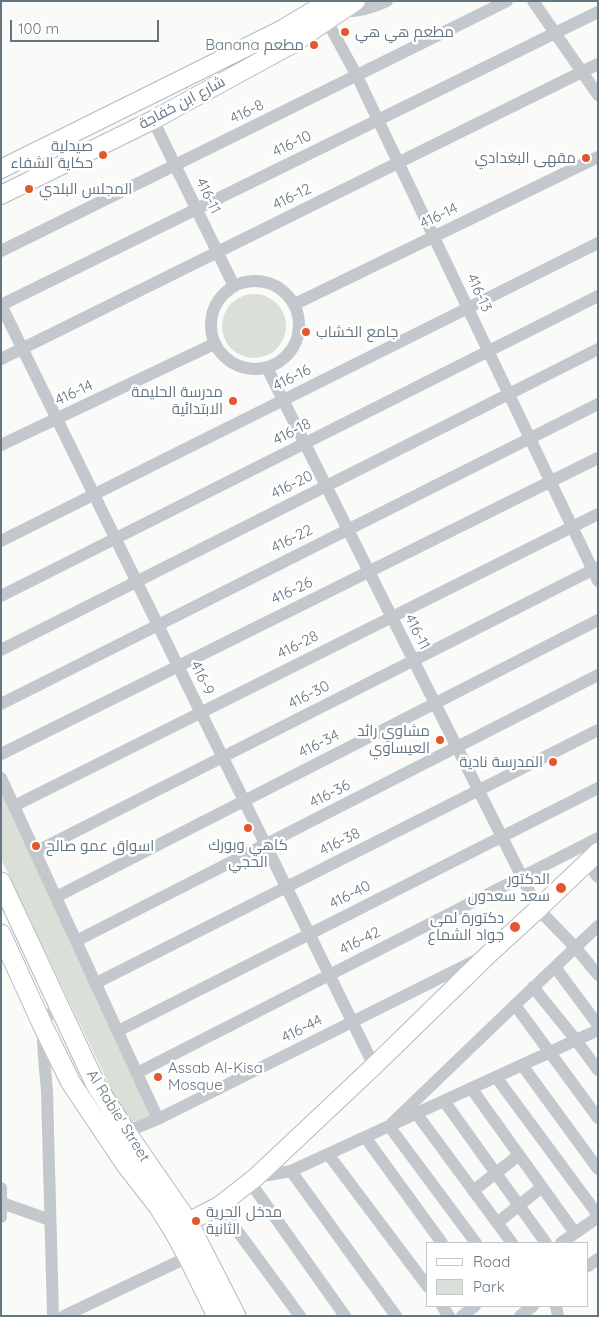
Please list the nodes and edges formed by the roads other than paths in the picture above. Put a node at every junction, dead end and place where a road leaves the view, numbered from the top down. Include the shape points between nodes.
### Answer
1 (387, 1) edge
2 (507, 1) edge
3 (532, 1) edge
4 (341, 4) edge
5 (598, 12) edge
6 (328, 21) junction
7 (555, 33) junction
8 (598, 64) edge
9 (582, 72) junction
10 (357, 76) junction
11 (598, 95) edge
12 (153, 120) junction
13 (378, 120) junction
14 (598, 157) edge
15 (398, 162) junction
16 (175, 165) junction
17 (1, 169) edge
18 (1, 195) edge
19 (196, 209) junction
20 (434, 237) junction
21 (598, 244) edge
22 (1, 251) edge
23 (217, 252) junction
24 (234, 286) junction
25 (598, 296) edge
26 (295, 304) junction
27 (1, 305) edge
28 (468, 308) junction
29 (214, 344) junction
30 (22, 348) junction
31 (598, 349) edge
32 (488, 352) junction
33 (1, 359) edge
34 (267, 368) junction
35 (509, 394) junction
36 (283, 401) junction
37 (598, 404) edge
38 (57, 419) junction
39 (530, 438) junction
40 (304, 444) junction
41 (1, 445) edge
42 (598, 458) edge
43 (550, 482) junction
44 (326, 486) junction
45 (94, 495) junction
46 (598, 514) edge
47 (572, 527) junction
48 (347, 529) junction
49 (116, 539) junction
50 (1, 541) edge
51 (369, 572) junction
52 (596, 572) edge
53 (136, 582) junction
54 (1, 596) edge
55 (391, 616) junction
56 (598, 620) edge
57 (158, 625) junction
58 (1, 650) edge
59 (413, 660) junction
60 (178, 666) junction
61 (598, 675) edge
62 (1, 704) edge
63 (435, 704) junction
64 (200, 712) junction
65 (598, 730) edge
66 (457, 747) junction
67 (1, 754) edge
68 (222, 757) junction
69 (1, 778) edge
70 (598, 788) edge
71 (479, 790) junction
72 (244, 801) junction
73 (14, 806) junction
74 (502, 836) junction
75 (598, 838) edge
76 (265, 844) junction
77 (35, 852) junction
78 (592, 857) edge
79 (522, 877) junction
80 (598, 877) edge
81 (1, 882) edge
82 (286, 887) junction
83 (56, 897) junction
84 (538, 909) junction
85 (598, 926) edge
86 (1, 934) edge
87 (309, 934) junction
88 (76, 941) junction
89 (575, 947) junction
90 (491, 952) junction
91 (555, 967) junction
92 (329, 975) junction
93 (598, 975) edge
94 (96, 983) junction
95 (533, 987) junction
96 (515, 1005) junction
97 (61, 1007) junction
98 (352, 1022) junction
99 (598, 1025) edge
100 (43, 1026) junction
101 (598, 1030) edge
102 (118, 1031) junction
103 (576, 1040) junction
104 (550, 1052) junction
105 (522, 1065) junction
106 (374, 1066) junction
107 (598, 1070) edge
108 (137, 1073) junction
109 (496, 1077) junction
110 (472, 1088) junction
111 (444, 1101) junction
112 (416, 1114) junction
113 (598, 1118) edge
114 (158, 1119) junction
115 (389, 1126) junction
116 (126, 1132) junction
117 (365, 1137) junction
118 (328, 1154) junction
119 (519, 1155) junction
120 (598, 1169) edge
121 (291, 1171) junction
122 (495, 1173) junction
123 (253, 1179) junction
124 (542, 1187) junction
125 (1, 1188) edge
126 (474, 1191) junction
127 (2, 1204) edge
128 (219, 1206) junction
129 (519, 1206) junction
130 (598, 1216) edge
131 (1, 1217) edge
132 (50, 1220) junction
133 (188, 1222) junction
134 (497, 1223) junction
135 (575, 1233) junction
136 (441, 1242) edge
137 (475, 1242) edge
138 (511, 1242) edge
139 (545, 1242) edge
140 (562, 1242) edge
141 (188, 1258) junction
142 (426, 1284) edge
143 (474, 1307) edge
144 (533, 1307) edge
145 (53, 1316) edge
146 (64, 1316) edge
147 (217, 1316) edge
148 (236, 1316) edge
149 (300, 1316) edge
150 (345, 1316) edge
151 (396, 1316) edge
152 (462, 1316) edge
153 (520, 1316) edge

1 - 4 street via 351,12
2 - 10 street, 416-8
3 - 7 street
4 - 6 street, شارع ابن خفاجة
4 - 17 street, شارع ابن خفاجة via 283,29
5 - 7 street, 416-10
6 - 10 street, 416-13
6 - 12 street, شارع ابن خفاجة
7 - 9 street
7 - 13 street, 416-10
8 - 9 street, 416-12
9 - 11 street
9 - 15 street, 416-12
10 - 13 street, 416-13
10 - 16 street, 416-8
12 - 16 street, 416-11
12 - 18 street, شارع ابن خفاجة
13 - 15 street, 416-13
13 - 19 street, 416-10
14 - 20 street, 416-14
15 - 20 street, 416-13
15 - 23 street, 416-12
16 - 19 street, 416-11
16 - 22 street, 416-8
19 - 23 street, 416-11
19 - 27 street, 416-10
20 - 26 street, 416-14
20 - 28 street, 416-13
21 - 28 street, 416-16
23 - 24 street, 416-11
23 - 30 street, 416-12
24 - 26 street via 247,281 275,285
24 - 29 street via 216,305 211,318
25 - 32 street, 416-18
26 - 34 street via 300,330 296,343 279,363
27 - 30 street, 416-9
28 - 32 street, 416-13
28 - 36 street, 416-16
29 - 34 street via 230,362 242,368
29 - 38 street, 416-14
30 - 33 street, 416-12
30 - 38 street, 416-9
31 - 35 street, 416-20
32 - 35 street, 416-13
32 - 40 street, 416-18
34 - 36 street, 416-11
35 - 39 street, 416-13
35 - 44 street, 416-20
36 - 40 street, 416-11
36 - 45 street, 416-16
37 - 39 street, 416-22
38 - 41 street, 416-14
38 - 45 street, 416-9
39 - 43 street, 416-13
39 - 48 street, 416-22
40 - 44 street, 416-11
40 - 49 street, 416-18
42 - 43 street, 416-26
43 - 47 street, 416-13
43 - 51 street, 416-26
44 - 48 street, 416-11
44 - 53 street, 416-20
45 - 49 street, 416-9
45 - 50 street, 416-16
46 - 47 street, 416-28
47 - 52 street, 416-13
47 - 55 street, 416-28
48 - 51 street, 416-11
48 - 57 street, 416-22
49 - 53 street, 416-9
49 - 54 street, 416-18
51 - 55 street, 416-11
51 - 60 street, 416-26
52 - 59 street, 416-30
53 - 57 street, 416-9
53 - 58 street, 416-20
55 - 59 street, 416-11
55 - 64 street, 416-28
56 - 63 street, 416-34
57 - 60 street, 416-9
57 - 62 street, 416-22
59 - 63 street, 416-11
59 - 68 street, 416-30
60 - 64 street, 416-9
60 - 67 street, 416-26
61 - 66 street, 416-36
63 - 66 street, 416-11
63 - 72 street, 416-34
64 - 68 street, 416-9
64 - 73 street, 416-28
65 - 71 street, 416-38
66 - 71 street, 416-11
66 - 76 street, 416-36
68 - 72 street, 416-9
68 - 77 street, 416-30
69 - 73 street
70 - 74 street, 416-40
71 - 74 street, 416-11
71 - 82 street, 416-38
72 - 76 street, 416-9
72 - 83 street, 416-34
73 - 77 street
74 - 79 street, 416-11
74 - 87 street, 416-40
75 - 79 street, 416-42
76 - 82 street, 416-9
76 - 88 street, 416-36
77 - 83 street
78 - 80 street
78 - 84 street
79 - 84 street, 416-11
79 - 92 street, 416-42
81 - 97 main road, Al Rabie' Street
82 - 87 street, 416-9
82 - 94 street, 416-38
83 - 88 street
84 - 89 street, 416-11
84 - 90 street
85 - 89 street
86 - 100 main road, Al Rabie' Street
87 - 92 street, 416-9
87 - 102 street, 416-40
88 - 94 street
89 - 91 street
89 - 93 street, 416-11
90 - 98 street, 416-44
90 - 106 street
91 - 95 street
91 - 99 street
92 - 98 street, 416-9
92 - 108 street, 416-42
94 - 102 street
95 - 96 street
95 - 103 street
96 - 104 street
96 - 115 street
97 - 100 street via 48,1015
97 - 116 main road, Al Rabie' Street via 96,1085
98 - 106 street, 416-9
98 - 114 street, 416-44
100 - 132 street
100 - 141 main road, Al Rabie' Street via 71,1083 158,1206
101 - 103 street
102 - 108 street
103 - 104 street
103 - 107 street
104 - 105 street
104 - 113 street
105 - 109 street
105 - 120 street
106 - 123 street
108 - 114 street
109 - 110 street
109 - 130 street
110 - 111 street
110 - 119 street
111 - 112 street
111 - 122 street
112 - 115 street
112 - 126 street
114 - 116 street, 416-44
115 - 117 street
115 - 137 street
116 - 133 main road, Al Rabie' Street
117 - 118 street
117 - 136 street
118 - 121 street
118 - 142 street
119 - 122 street
119 - 124 street
121 - 123 street
121 - 151 street
122 - 126 street
122 - 129 street
123 - 128 street
123 - 150 street
124 - 129 street
124 - 135 street
125 - 127 street
126 - 134 street
127 - 131 street
127 - 132 street
128 - 133 street
128 - 149 street
129 - 134 street
129 - 139 street
130 - 135 street
132 - 145 street
133 - 148 main road, Al Rabie' Street
134 - 138 street
135 - 140 street
141 - 146 street
141 - 147 main road, Al Rabie' Street
143 - 152 street
144 - 153 street

